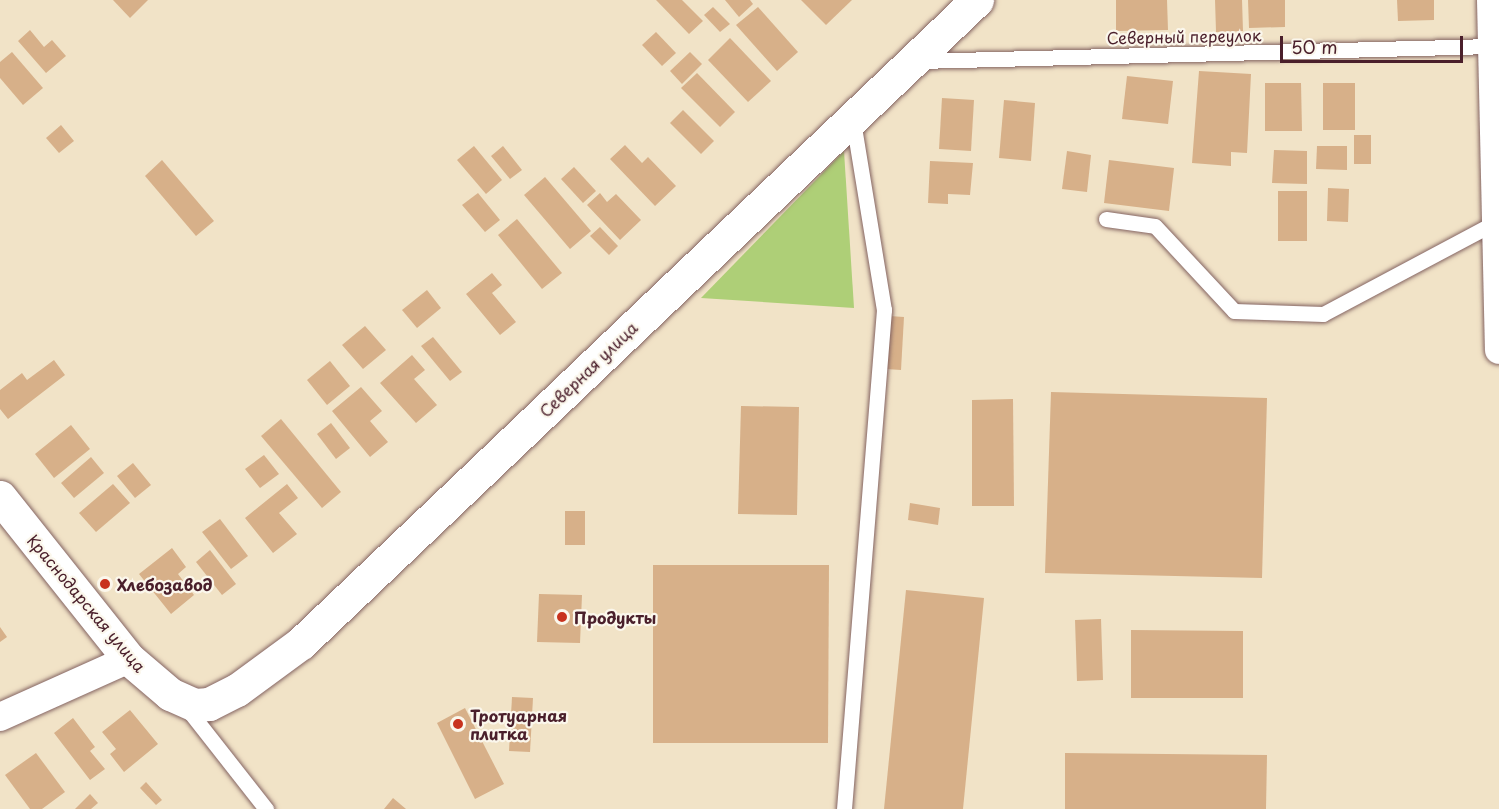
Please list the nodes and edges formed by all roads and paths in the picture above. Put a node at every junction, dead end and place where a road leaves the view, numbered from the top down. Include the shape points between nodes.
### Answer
1 (977, 0) edge
2 (1491, 0) edge
3 (1492, 46) junction
4 (913, 61) junction
5 (1496, 81) edge
6 (852, 117) junction
7 (1106, 219) dead end
8 (1494, 223) junction
9 (1499, 350) edge
10 (0, 497) edge
11 (129, 658) junction
12 (182, 701) junction
13 (0, 717) edge
14 (266, 809) edge
15 (844, 809) edge

1 - 4 street, Северная улица
2 - 3 street
3 - 4 lane, Северный переулок
3 - 5 street
4 - 6 street, Северная улица
5 - 8 street
6 - 12 street, Северная улица via 301,643 237,690 209,704
6 - 15 lane via 884,310
7 - 8 lane via 1155,226 1234,311 1323,314
8 - 9 street
10 - 11 street, Краснодарская улица
11 - 12 street, Краснодарская улица
11 - 13 street
12 - 14 lane

